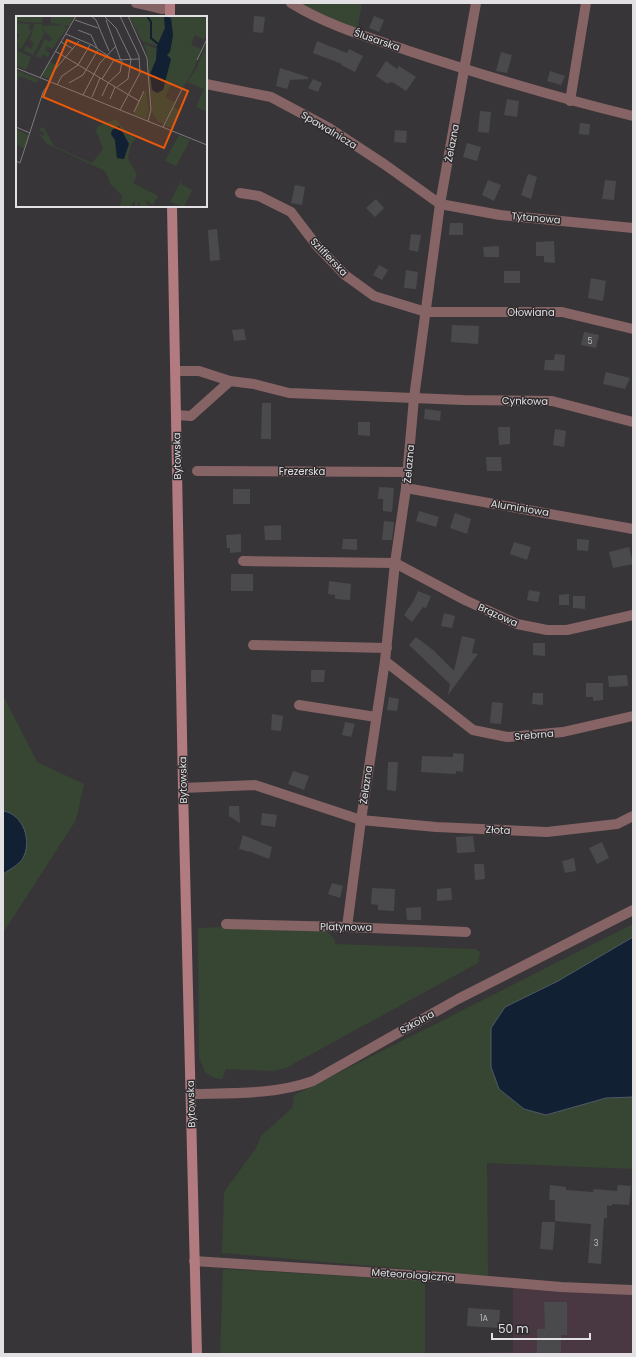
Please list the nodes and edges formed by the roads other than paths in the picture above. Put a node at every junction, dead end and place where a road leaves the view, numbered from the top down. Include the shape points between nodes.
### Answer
1 (136, 3) edge
2 (291, 3) edge
3 (476, 3) edge
4 (586, 3) edge
5 (170, 9) edge
6 (465, 70) junction
7 (207, 84) edge
8 (570, 101) junction
9 (633, 116) edge
10 (240, 193) dead end
11 (440, 204) junction
12 (172, 207) edge
13 (633, 228) edge
14 (426, 312) junction
15 (633, 328) edge
16 (177, 370) junction
17 (230, 381) junction
18 (414, 398) junction
19 (176, 415) junction
20 (633, 422) edge
21 (197, 471) dead end
22 (408, 472) junction
23 (406, 488) junction
24 (633, 528) edge
25 (243, 561) dead end
26 (395, 562) junction
27 (633, 615) edge
28 (253, 645) dead end
29 (386, 648) junction
30 (385, 661) junction
31 (299, 705) dead end
32 (633, 716) edge
33 (376, 717) junction
34 (183, 788) junction
35 (633, 816) edge
36 (361, 820) junction
37 (633, 910) edge
38 (226, 924) dead end
39 (347, 927) junction
40 (466, 932) dead end
41 (191, 1094) junction
42 (194, 1262) junction
43 (632, 1290) dead end
44 (197, 1354) edge

1 - 5 street
2 - 6 street, Ślusarska via 354,32
3 - 6 street, Żelazna
4 - 8 street
6 - 8 street, Ślusarska
6 - 11 street, Żelazna
7 - 11 street, Spawalnicza via 271,97 329,128
8 - 9 street, Ślusarska
10 - 14 street, Szlifierska via 259,196 291,212 316,246 345,275 374,296
11 - 13 street, Tytanowa via 500,215
11 - 14 street, Żelazna
12 - 16 main road, Bytowska
14 - 15 street, Ołowiana via 562,312
14 - 18 street, Żelazna
16 - 17 street, Cynkowa via 199,371
16 - 19 main road, Bytowska
17 - 18 street, Cynkowa via 289,393
17 - 19 street via 191,416
18 - 20 street, Cynkowa via 552,401
18 - 22 street, Żelazna
19 - 34 main road, Bytowska
21 - 22 street, Frezerska
22 - 23 street, Żelazna
23 - 24 street, Aluminiowa
23 - 26 street, Żelazna
25 - 26 street
26 - 27 street, Brązowa via 465,600 517,624 547,630 567,630
26 - 29 street, Żelazna
28 - 29 street
29 - 30 street, Żelazna
30 - 32 street, Srebrna via 473,730 507,737 563,732
30 - 33 street, Żelazna
31 - 33 street
33 - 36 street, Żelazna
34 - 36 street, Złota via 255,785
34 - 41 main road, Bytowska
35 - 36 street, Złota via 617,824 547,832 436,827
36 - 39 street, Żelazna
37 - 41 street, Szkolna via 458,999 313,1081 275,1091
38 - 39 street, Platynowa
39 - 40 street, Platynowa
41 - 42 main road, Bytowska
42 - 43 street, Meteorologiczna
42 - 44 main road, Bytowska

